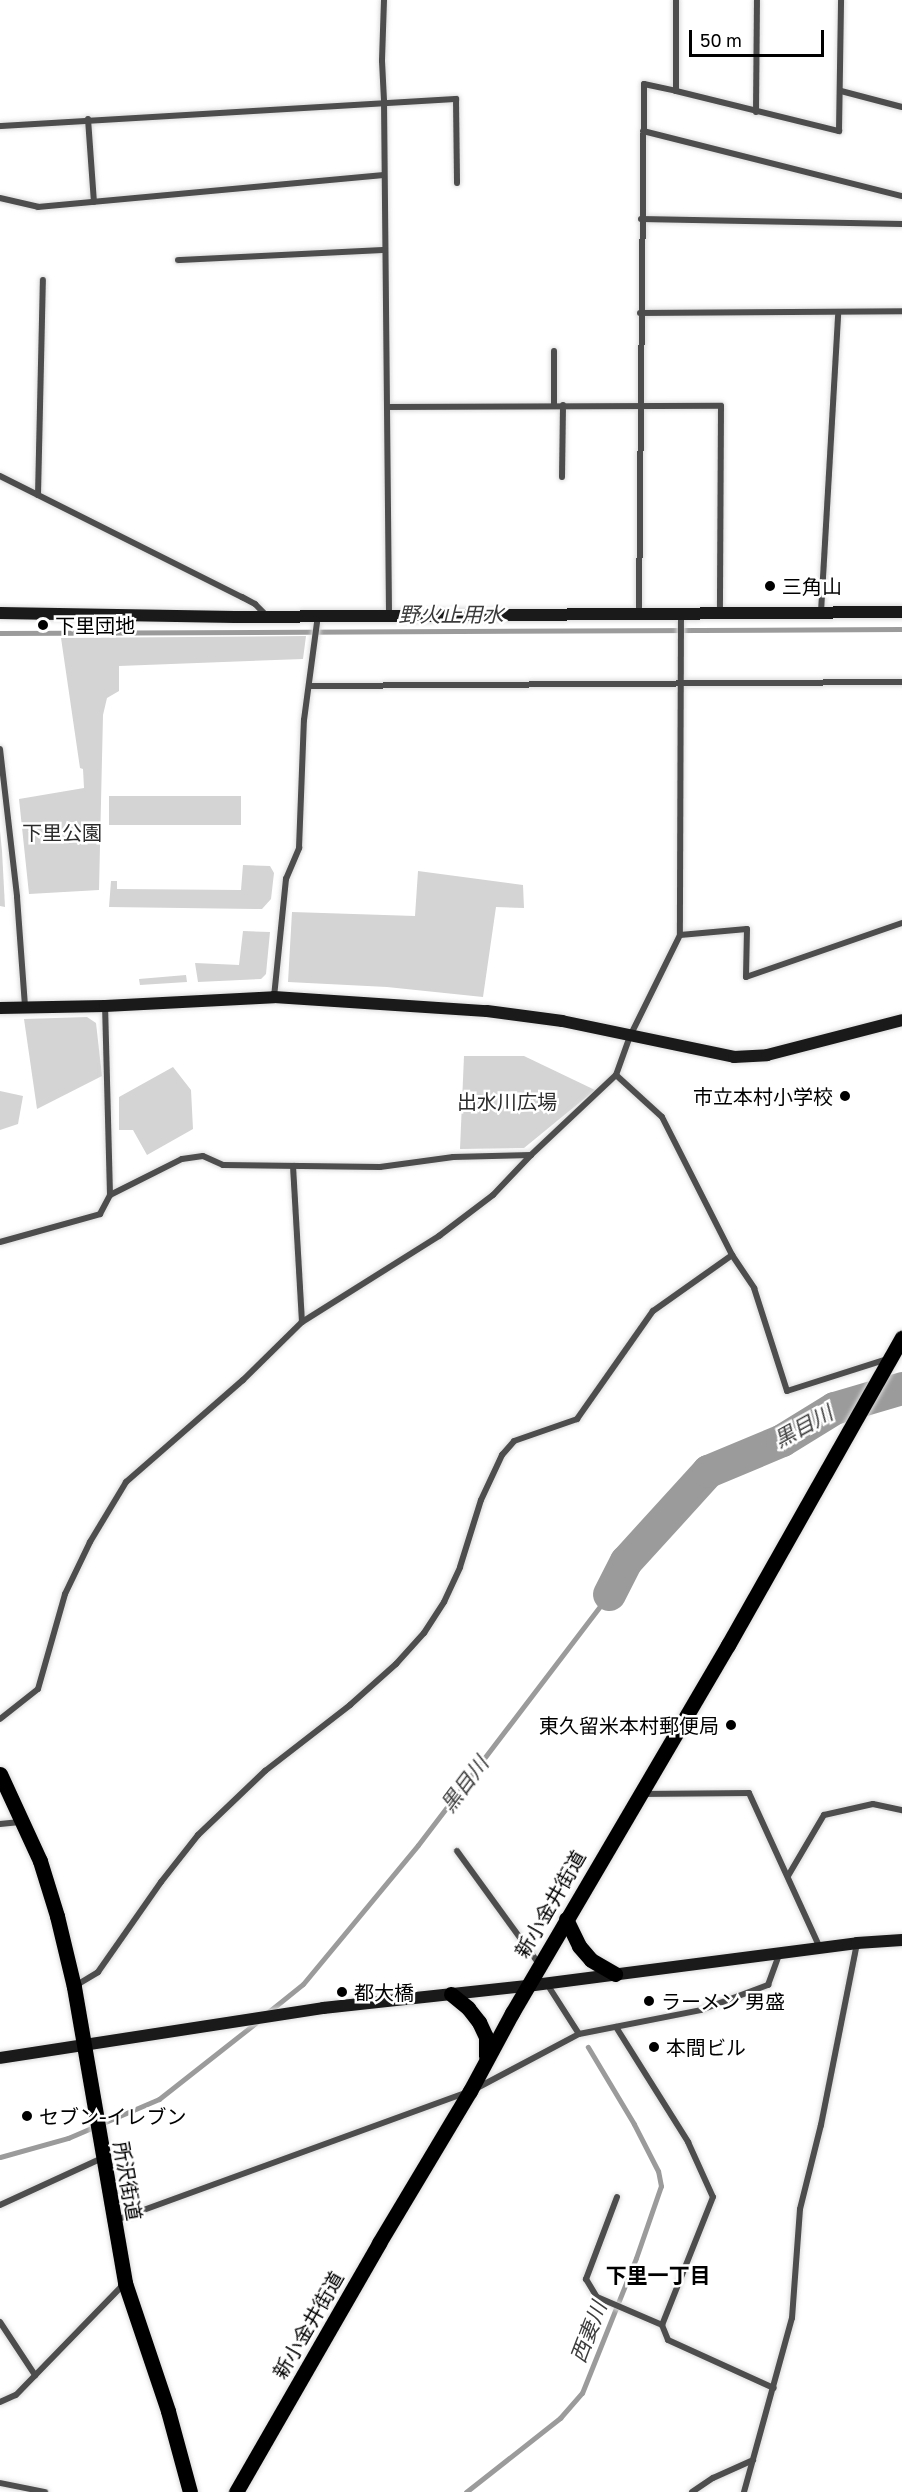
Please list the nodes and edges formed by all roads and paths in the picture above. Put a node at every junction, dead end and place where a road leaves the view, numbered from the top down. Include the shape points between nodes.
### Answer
1 (384, 0) edge
2 (676, 0) edge
3 (757, 0) edge
4 (841, 0) edge
5 (676, 91) junction
6 (841, 91) junction
7 (384, 101) junction
8 (902, 107) edge
9 (756, 112) junction
10 (88, 119) junction
11 (0, 126) edge
12 (643, 131) junction
13 (384, 175) junction
14 (457, 183) dead end
15 (902, 196) edge
16 (0, 198) edge
17 (94, 202) junction
18 (641, 219) junction
19 (902, 224) edge
20 (385, 250) junction
21 (178, 260) dead end
22 (43, 280) dead end
23 (902, 311) edge
24 (640, 313) junction
25 (838, 314) junction
26 (554, 351) dead end
27 (554, 405) junction
28 (563, 405) junction
29 (640, 405) junction
30 (388, 407) junction
31 (0, 476) edge
32 (562, 477) dead end
33 (38, 495) junction
34 (639, 612) junction
35 (720, 612) junction
36 (821, 612) junction
37 (902, 612) edge
38 (0, 613) edge
39 (389, 614) junction
40 (267, 616) junction
41 (681, 618) junction
42 (318, 619) junction
43 (902, 682) edge
44 (680, 683) junction
45 (310, 686) junction
46 (0, 749) edge
47 (902, 923) edge
48 (680, 935) junction
49 (274, 997) junction
50 (105, 1006) junction
51 (0, 1008) edge
52 (25, 1008) junction
53 (902, 1020) edge
54 (630, 1035) junction
55 (616, 1075) junction
56 (531, 1155) junction
57 (292, 1166) junction
58 (110, 1195) junction
59 (0, 1242) edge
60 (732, 1255) junction
61 (302, 1322) junction
62 (902, 1338) edge
63 (891, 1358) junction
64 (0, 1719) edge
65 (0, 1774) edge
66 (638, 1794) junction
67 (902, 1810) edge
68 (23, 1822) junction
69 (0, 1824) edge
70 (457, 1851) dead end
71 (788, 1876) junction
72 (566, 1919) junction
73 (902, 1940) edge
74 (857, 1943) junction
75 (820, 1948) junction
76 (779, 1954) junction
77 (540, 1965) junction
78 (615, 1974) junction
79 (547, 1983) junction
80 (527, 1986) junction
81 (74, 1987) junction
82 (451, 1994) junction
83 (616, 2027) junction
84 (579, 2034) junction
85 (83, 2044) junction
86 (0, 2058) edge
87 (486, 2059) junction
88 (470, 2091) junction
89 (102, 2158) junction
90 (617, 2196) dead end
91 (0, 2205) edge
92 (113, 2221) junction
93 (125, 2283) junction
94 (0, 2322) edge
95 (662, 2325) junction
96 (35, 2375) junction
97 (774, 2388) junction
98 (0, 2402) edge
99 (753, 2460) junction
100 (0, 2483) edge
101 (45, 2492) edge
102 (190, 2492) edge
103 (236, 2492) edge
104 (692, 2492) edge
105 (744, 2492) edge

1 - 7 street
2 - 5 street
3 - 9 street
4 - 6 street
5 - 9 street
5 - 12 street via 644,84
6 - 8 street
6 - 9 street via 839,131
7 - 10 street
7 - 13 street
7 - 14 street via 456,99
10 - 11 street
10 - 17 street
12 - 15 street
12 - 18 street
13 - 17 street
13 - 20 street
16 - 17 street via 38,207
18 - 19 street
18 - 24 street
20 - 21 street
20 - 30 street
22 - 33 street
23 - 25 street
24 - 25 street
24 - 29 street
25 - 36 street
26 - 27 street
27 - 28 street
27 - 30 street
28 - 29 street
28 - 32 street
29 - 34 street
29 - 35 street via 721,406
30 - 39 street
31 - 33 street
33 - 40 street via 242,597
34 - 39 street
34 - 41 street
35 - 36 street
35 - 41 street
36 - 37 street
38 - 40 street
39 - 42 street
40 - 42 street
41 - 44 street
42 - 45 street
43 - 44 street
44 - 45 street
44 - 48 street
45 - 49 street via 304,720 299,848 286,879
46 - 52 street
47 - 48 street via 746,977 747,929
48 - 54 street
49 - 50 street
49 - 54 street via 487,1011
50 - 52 street
50 - 58 street
51 - 52 street
53 - 54 street via 767,1054 734,1057
54 - 55 street
55 - 56 street
55 - 60 street via 662,1118
56 - 57 street via 453,1157 380,1167
56 - 61 street via 493,1195 439,1236
57 - 58 street via 223,1165 202,1156 182,1159
57 - 61 street
58 - 59 street via 100,1214
60 - 63 street via 754,1288 787,1391
60 - 81 street via 653,1311 578,1419 514,1441 502,1455 481,1500 460,1567 444,1602 424,1633 389,1671 266,1771 198,1835 98,1972
61 - 64 street via 243,1380 126,1482 65,1594 38,1689
62 - 63 main road, 新小金井街道
63 - 66 main road, 新小金井街道
65 - 68 main road, 所沢街道
66 - 71 street via 749,1793
66 - 72 main road, 新小金井街道
67 - 71 street via 873,1804 824,1815
68 - 69 street
68 - 81 main road, 所沢街道 via 40,1861
70 - 77 street
71 - 75 street
72 - 77 main road, 新小金井街道
72 - 78 main road via 591,1960
73 - 74 street
74 - 75 street
74 - 97 street via 800,2209 792,2318
75 - 76 street
76 - 78 street
76 - 83 street via 768,1985 701,2010
77 - 80 main road, 新小金井街道
78 - 79 street
79 - 80 street
79 - 84 street
80 - 82 street
80 - 87 main road, 新小金井街道
81 - 85 main road, 所沢街道
82 - 85 street via 308,2010
82 - 87 main road via 479,2022 486,2037
83 - 84 street
83 - 95 street via 688,2142 713,2197
84 - 88 street
85 - 86 street
85 - 89 main road, 所沢街道
87 - 88 main road, 新小金井街道
88 - 92 street
88 - 103 main road, 新小金井街道
89 - 91 street
89 - 92 main road, 所沢街道
90 - 95 street via 586,2279 597,2297
92 - 93 main road, 所沢街道
93 - 96 street
93 - 102 main road, 所沢街道 via 168,2411
94 - 96 street
95 - 97 street via 668,2340
96 - 98 street via 16,2395
97 - 99 street
99 - 104 street
99 - 105 street
100 - 101 street

